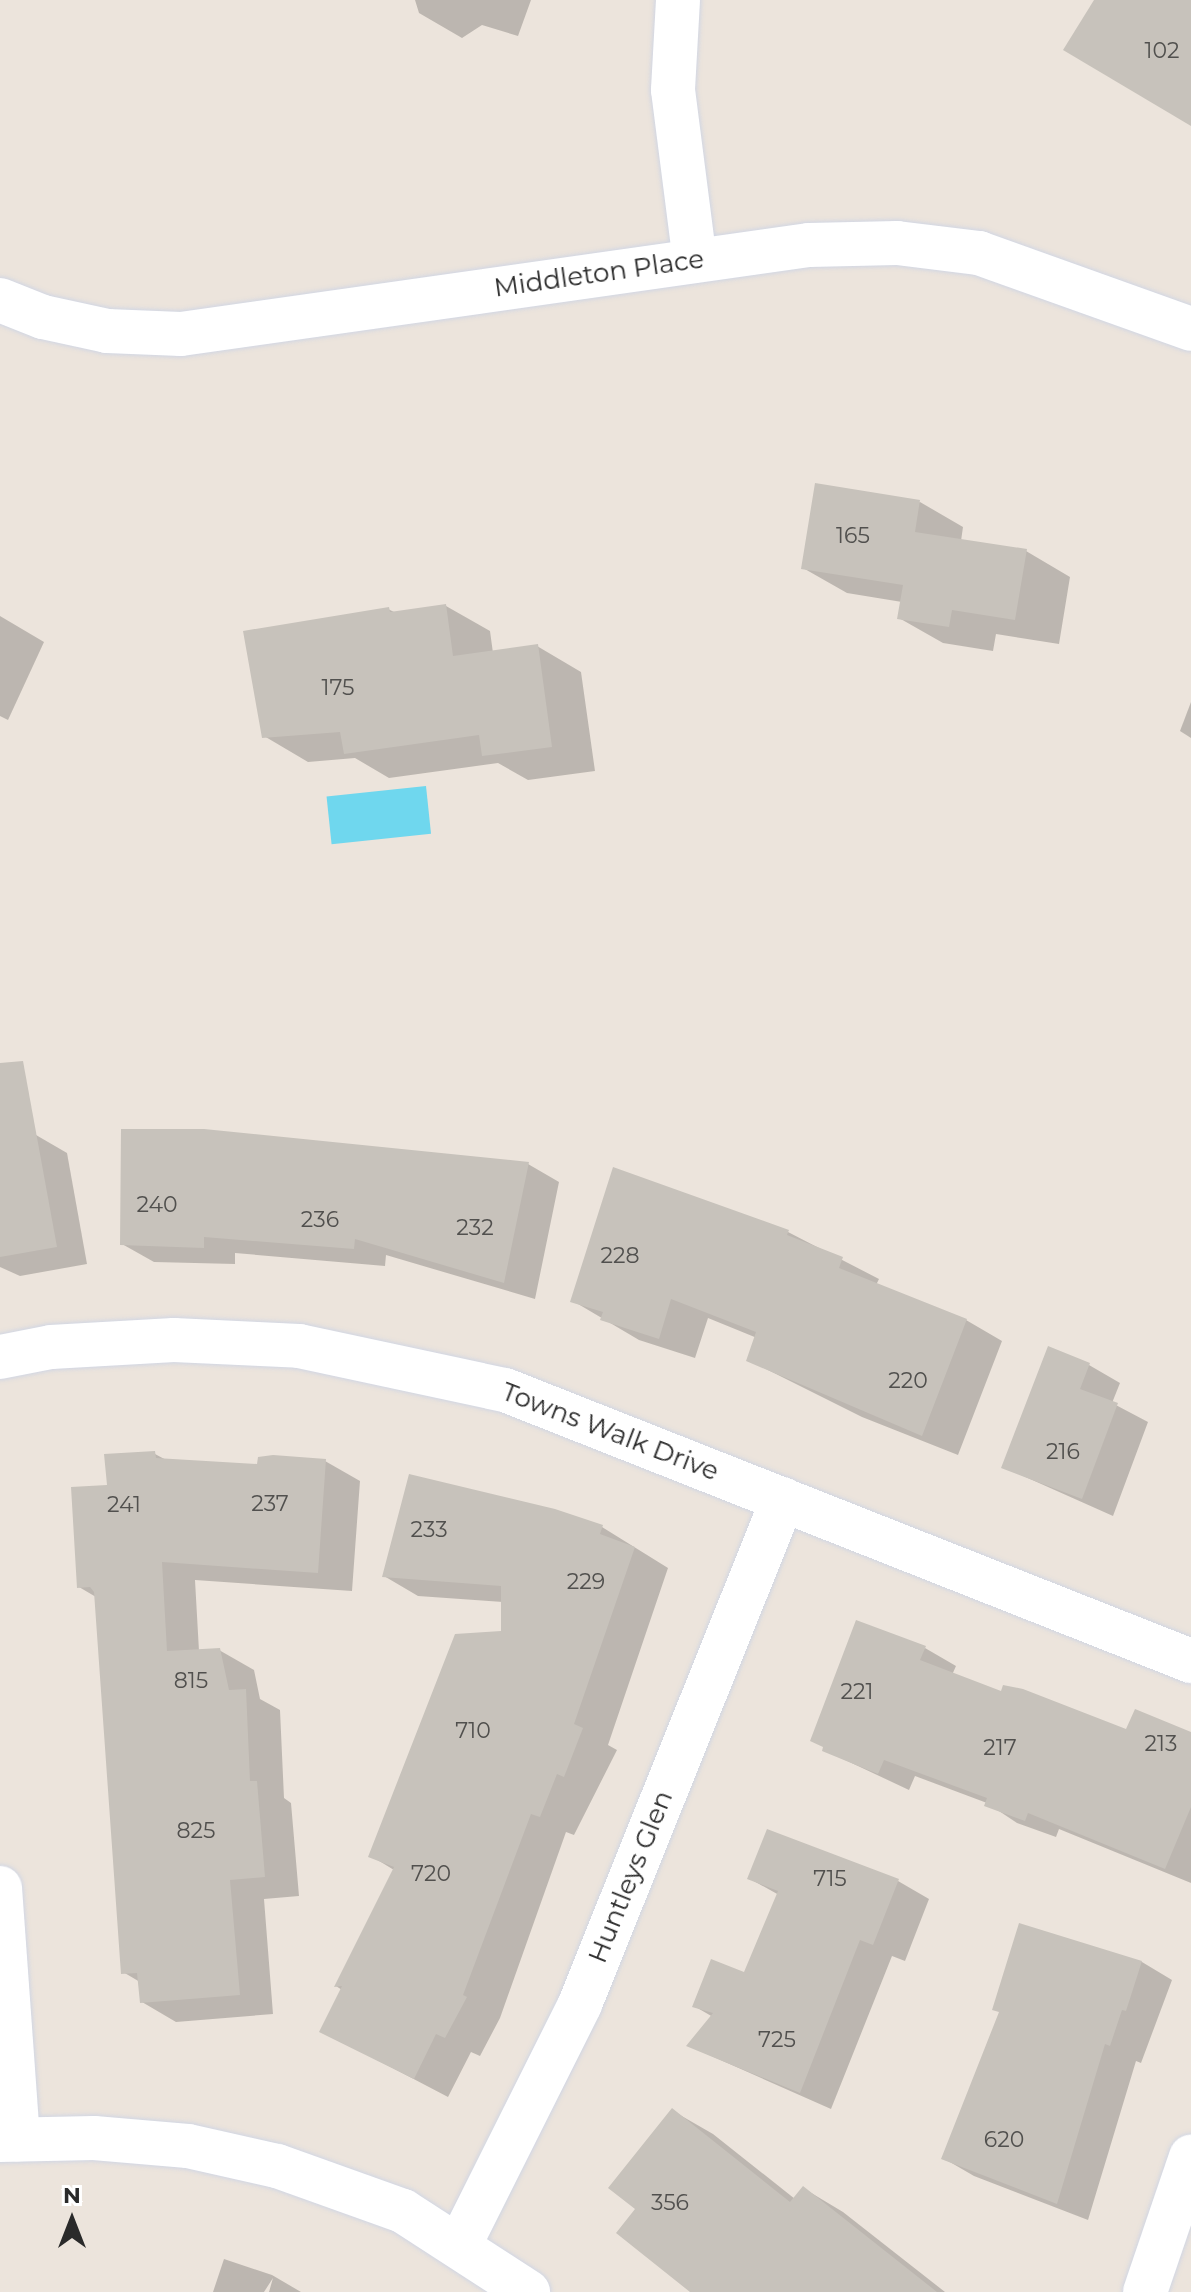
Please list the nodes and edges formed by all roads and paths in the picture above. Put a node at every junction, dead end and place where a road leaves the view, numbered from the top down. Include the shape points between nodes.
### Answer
1 (678, 0) edge
2 (695, 261) junction
3 (0, 300) edge
4 (1191, 329) edge
5 (0, 1357) edge
6 (783, 1499) junction
7 (1191, 1661) edge
8 (0, 1888) edge
9 (9, 2139) edge
10 (1191, 2157) edge
11 (459, 2246) junction
12 (528, 2292) edge
13 (1145, 2292) edge

1 - 2 street via 673,90
2 - 3 street, Middleton Place via 181,334 107,331 43,317
2 - 4 street, Middleton Place via 809,245 897,243 979,253
5 - 6 street, Towns Walk Drive via 51,1347 174,1340 299,1346 399,1364 505,1390
6 - 7 street, Towns Walk Drive
6 - 11 street, Huntleys Glen via 580,2004
8 - 9 street
9 - 11 street via 94,2138 188,2146 277,2166 403,2211
10 - 13 street
11 - 12 street

